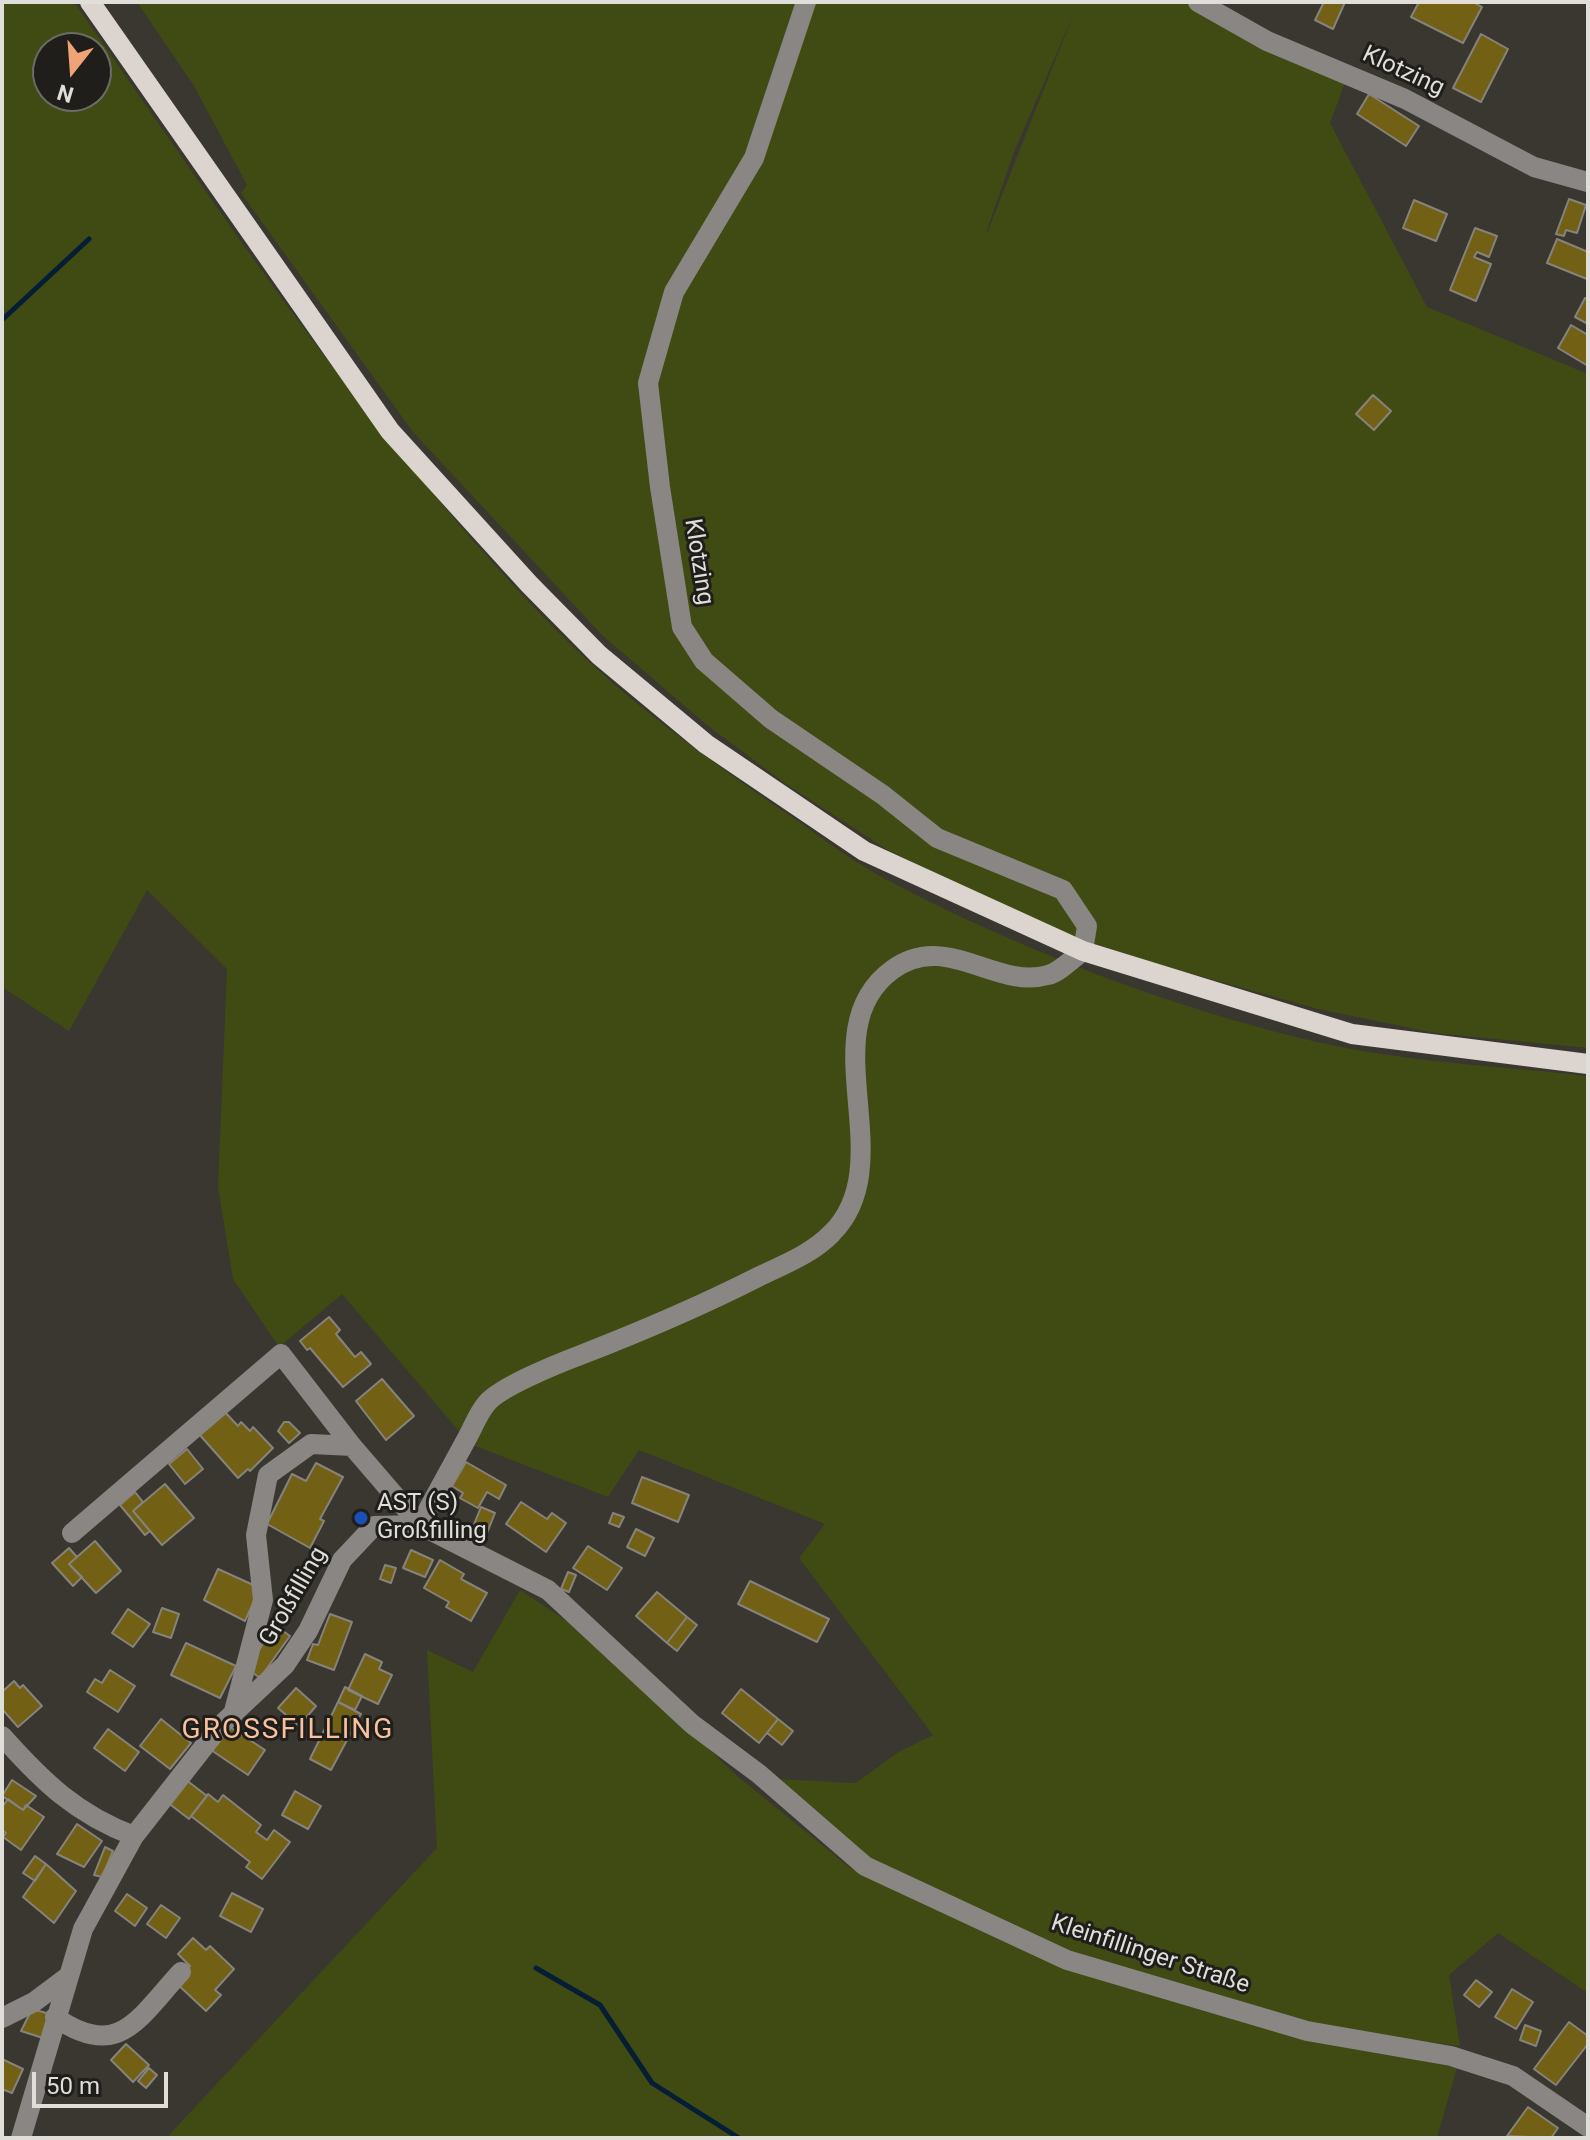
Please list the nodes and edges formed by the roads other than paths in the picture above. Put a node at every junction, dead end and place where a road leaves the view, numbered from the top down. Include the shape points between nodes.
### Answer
1 (90, 2) edge
2 (806, 2) edge
3 (1198, 2) edge
4 (1588, 182) edge
5 (1083, 951) junction
6 (1588, 1064) edge
7 (352, 1446) junction
8 (420, 1525) junction
9 (72, 1533) dead end
10 (232, 1716) junction
11 (692, 1724) joint
12 (2, 1736) edge
13 (134, 1836) junction
14 (181, 1972) dead end
15 (66, 1978) junction
16 (55, 2017) junction
17 (2, 2018) edge
18 (1588, 2127) edge
19 (21, 2138) edge

1 - 5 main road via 390,431 599,655 706,744 864,851
2 - 5 street, Klotzing via 754,158 674,292 648,383 682,627 704,661 771,719 937,838 1063,890 1087,926
3 - 4 street, Klotzing via 1267,41 1405,99 1534,167
5 - 6 main road via 1352,1034
5 - 8 street via 1050,975 1017,976 957,957 911,957 889,971 865,996 854,1030 859,1172 852,1208 833,1233 808,1252 702,1305 550,1366 488,1401
7 - 8 street, Großfilling
7 - 9 street, Großfilling via 281,1354
7 - 10 street via 311,1444 268,1475 256,1535 263,1600
8 - 10 street, Großfilling via 374,1526 342,1560 285,1665
8 - 11 street, Großfilling via 548,1590
10 - 13 street, Großfilling
11 - 18 street, Kleinfillinger Straße via 865,1866 1067,1960 1307,2031 1451,2056 1513,2076
12 - 13 street via 72,1806
13 - 15 street, Großfilling via 83,1929
14 - 16 street via 125,2032 78,2034
15 - 16 street, Großfilling
15 - 17 street
16 - 19 street, Großfilling

